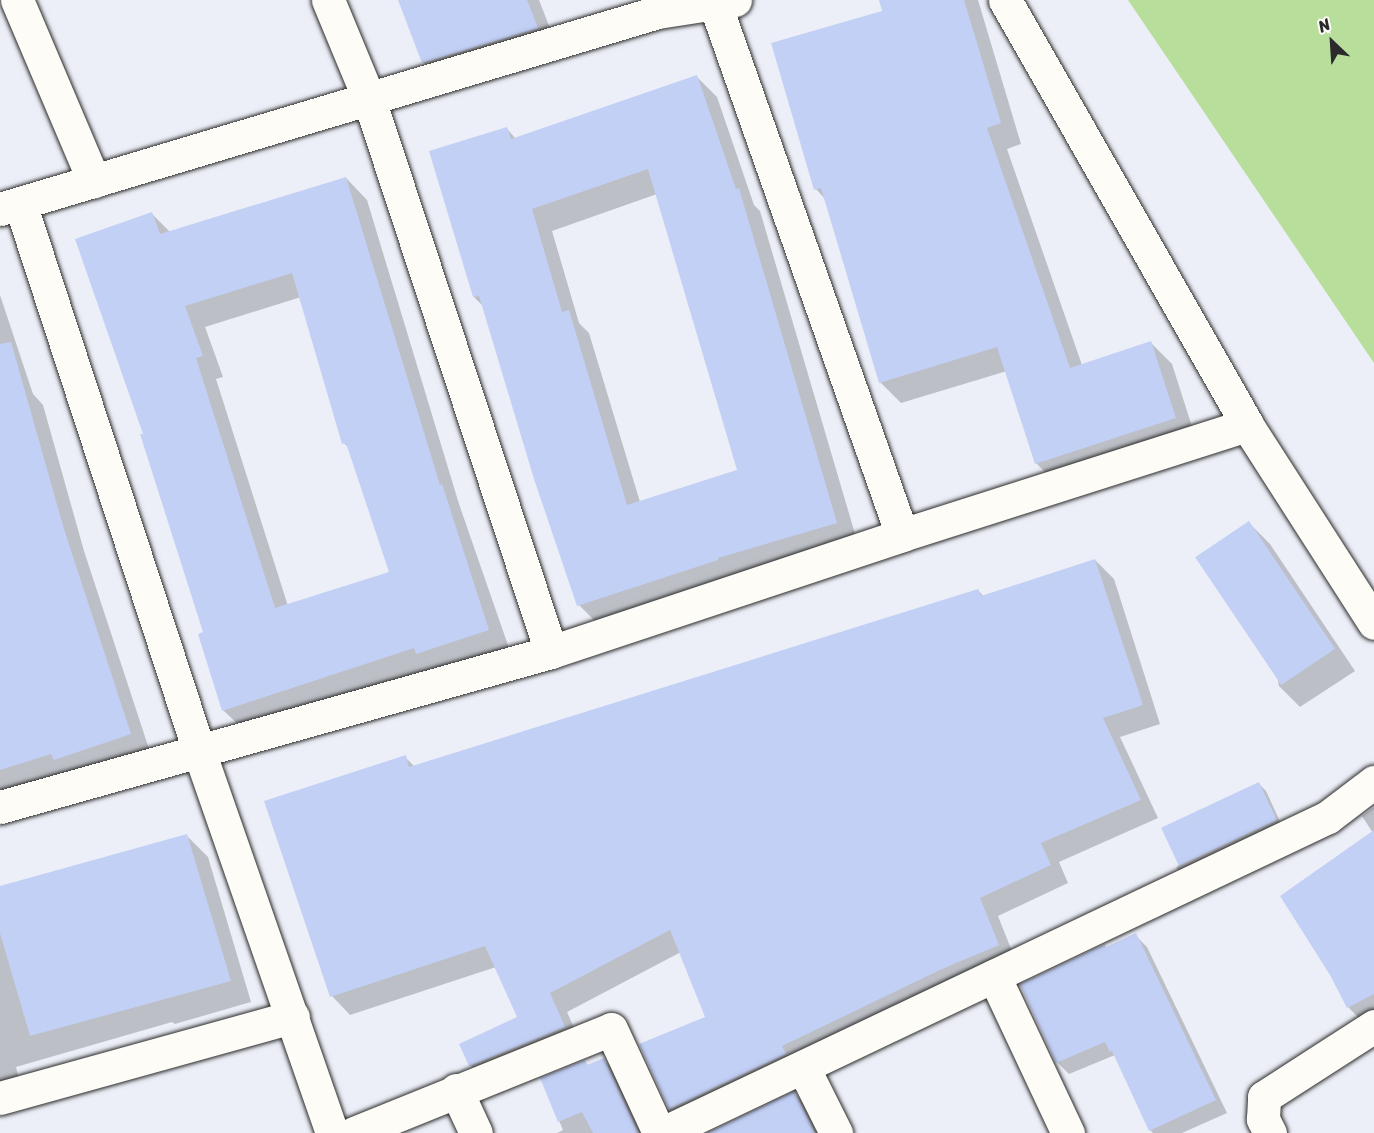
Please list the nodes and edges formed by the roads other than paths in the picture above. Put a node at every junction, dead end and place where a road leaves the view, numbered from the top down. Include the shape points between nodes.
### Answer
1 (17, 0) edge
2 (328, 0) edge
3 (1005, 0) edge
4 (725, 2) edge
5 (655, 6) edge
6 (369, 99) junction
7 (94, 181) junction
8 (10, 206) edge
9 (1247, 425) junction
10 (902, 535) junction
11 (1374, 623) edge
12 (551, 652) junction
13 (199, 751) junction
14 (1374, 782) edge
15 (0, 807) edge
16 (994, 976) junction
17 (293, 1017) junction
18 (1374, 1026) edge
19 (803, 1067) junction
20 (456, 1090) junction
21 (0, 1098) edge
22 (332, 1133) edge
23 (354, 1133) edge
24 (476, 1133) edge
25 (661, 1133) edge
26 (836, 1133) edge
27 (1068, 1133) edge
28 (1270, 1133) edge

1 - 7 street
2 - 6 street
3 - 9 street
4 - 5 street
4 - 10 street
5 - 6 street
6 - 7 street
6 - 12 street
7 - 8 street
8 - 13 street
9 - 10 street
9 - 11 street
10 - 12 street
12 - 13 street
13 - 15 street
13 - 17 street
14 - 16 street via 1328,817
16 - 19 street
16 - 27 street
17 - 21 street
17 - 22 street
18 - 28 street via 1264,1097 1263,1119
19 - 25 street
19 - 26 street
20 - 23 street
20 - 24 street
20 - 25 street via 611,1029

